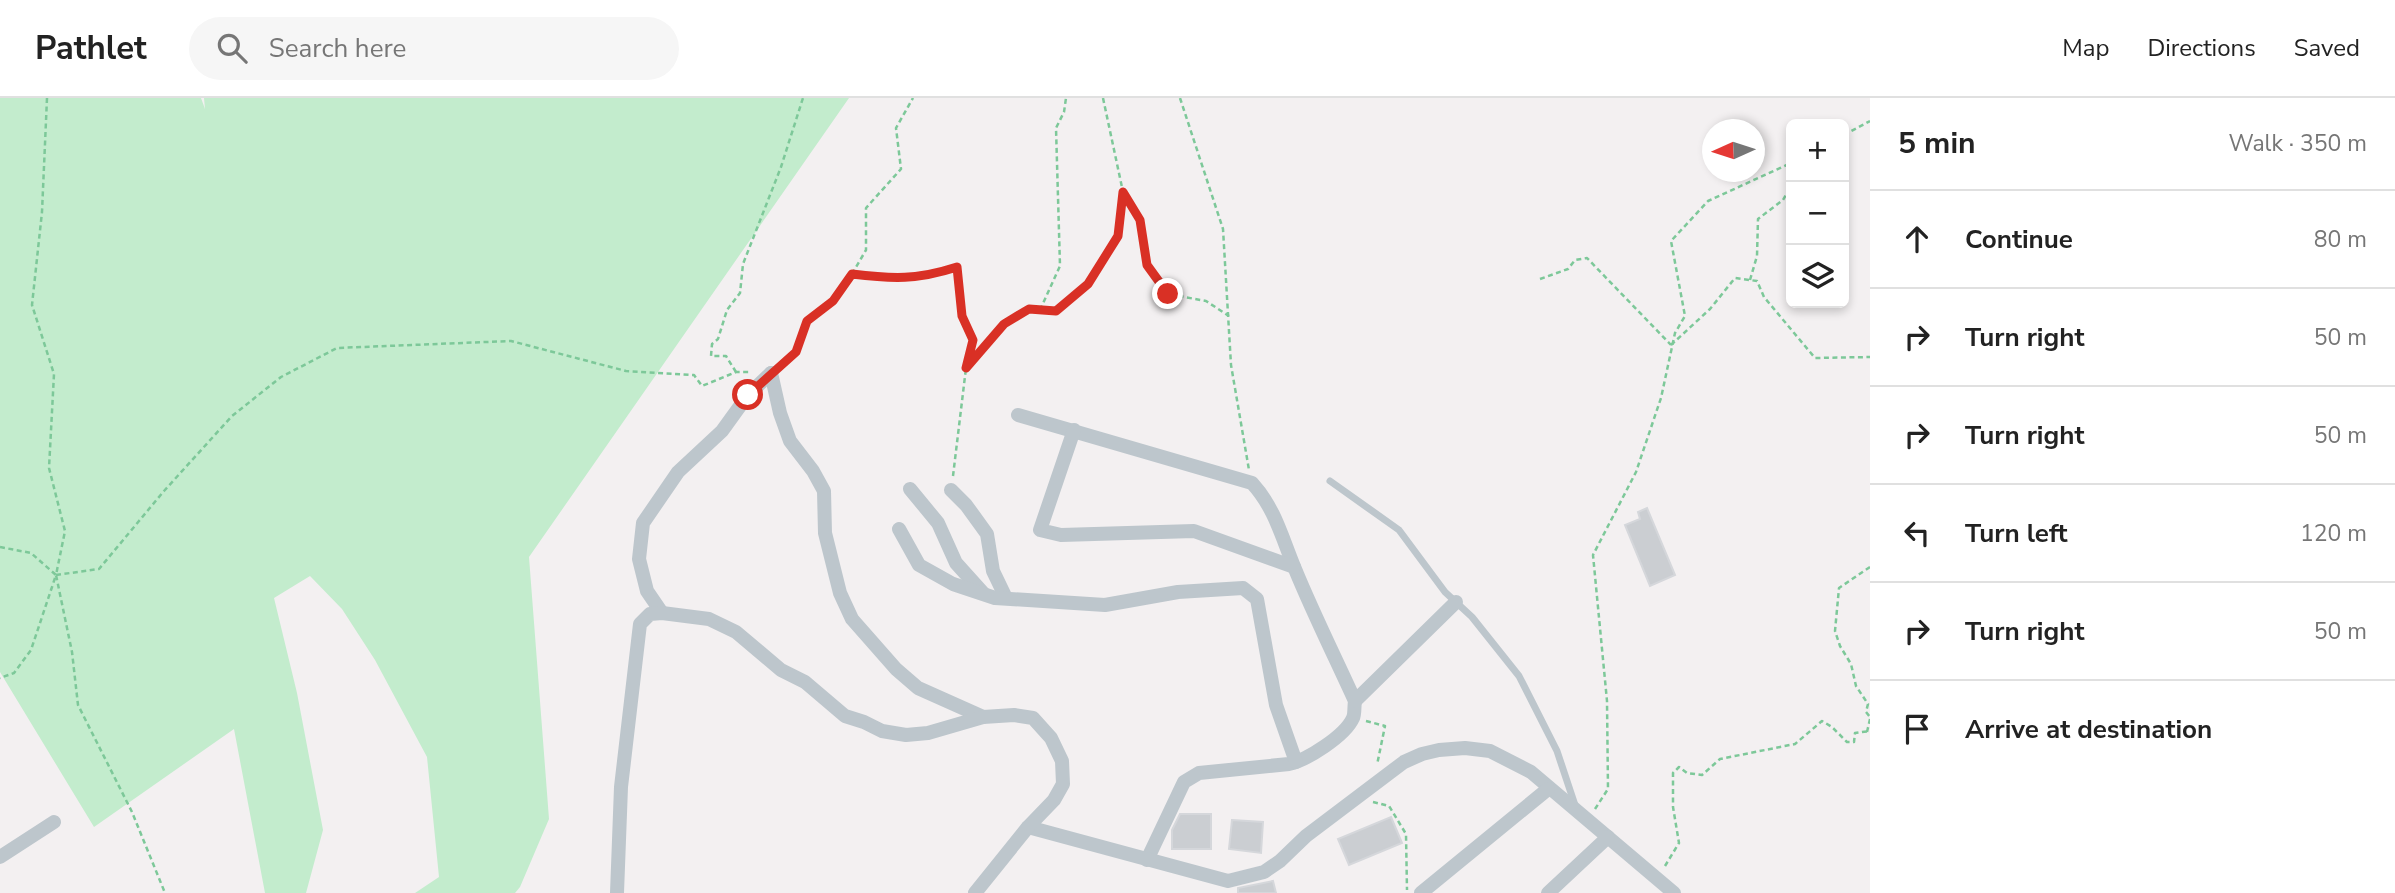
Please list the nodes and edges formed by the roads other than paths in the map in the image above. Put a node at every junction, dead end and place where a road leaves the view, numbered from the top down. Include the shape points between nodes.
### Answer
1 (1018, 415) dead end
2 (1074, 430) junction
3 (1330, 481) dead end
4 (910, 489) dead end
5 (951, 490) road end
6 (899, 529) dead end
7 (1294, 568) junction
8 (984, 594) junction
9 (1006, 598) junction
10 (1456, 602) junction
11 (663, 613) junction
12 (1355, 701) junction
13 (983, 717) junction
14 (1296, 762) junction
15 (1548, 789) junction
16 (1583, 817) junction
17 (54, 822) dead end
18 (1028, 827) junction
19 (1608, 837) junction
20 (0, 857) edge
21 (1147, 860) junction
22 (617, 893) edge
23 (975, 893) edge
24 (1421, 893) edge
25 (1548, 893) edge
26 (1674, 893) edge

1 - 2 street
2 - 7 street via 1252,483 1273,512
2 - 7 street via 1040,530 1061,535 1194,531
3 - 10 lane via 1399,530
4 - 8 street via 938,523 956,563
5 - 9 street via 987,534 993,571
6 - 8 street via 919,565
7 - 12 street
8 - 9 street
9 - 14 street via 1105,605 1178,592 1243,588 1257,599 1276,705
10 - 12 street
10 - 16 lane via 1519,676 1557,751
11 - 13 street via 709,619 736,632 845,716 882,731 928,733
11 - 13 street via 647,591 639,559 643,523 678,472 722,431 771,373 790,441 824,491 825,533 840,593 852,619 918,688
11 - 22 street via 650,614 640,624 627,716
12 - 14 street via 1353,718 1340,733
13 - 18 street via 1033,718 1051,738 1062,761 1063,784
14 - 21 street via 1199,773 1184,782
15 - 16 street
15 - 21 street via 1531,772 1490,751 1465,748 1422,754 1404,762 1306,835 1264,872 1228,881
15 - 24 street
16 - 19 street
17 - 20 street
18 - 21 street
18 - 23 street
19 - 25 street
19 - 26 street

